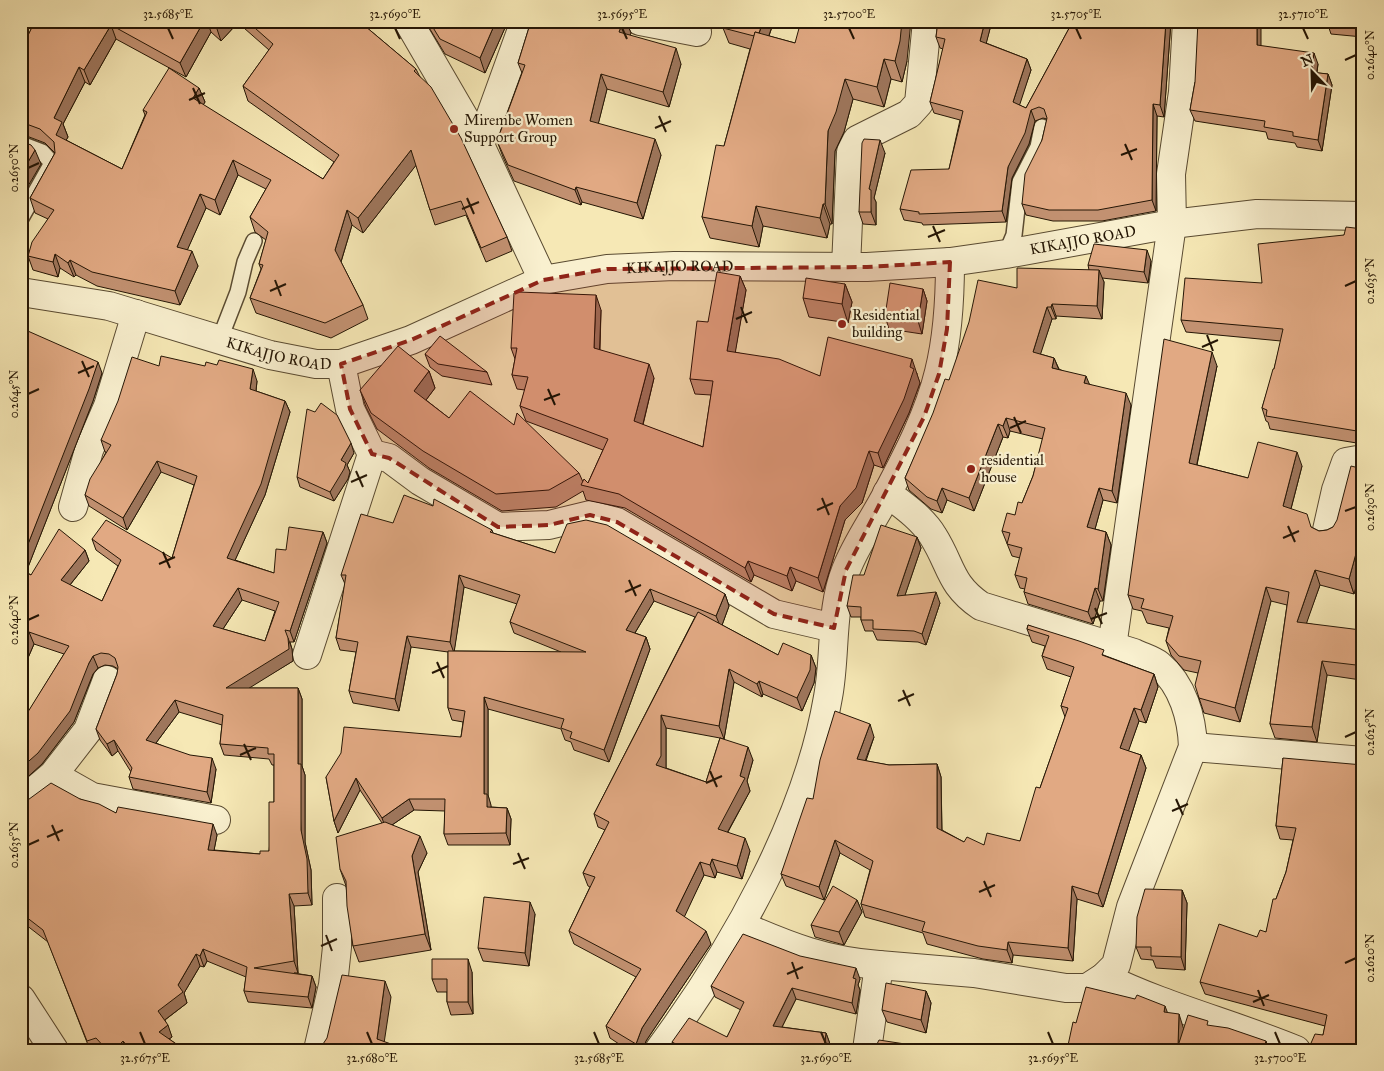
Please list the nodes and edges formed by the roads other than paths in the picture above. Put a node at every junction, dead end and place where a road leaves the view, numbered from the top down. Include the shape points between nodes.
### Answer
1 (408, 21) edge
2 (525, 21) edge
3 (640, 21) edge
4 (927, 21) edge
5 (1187, 21) edge
6 (697, 32) dead end
7 (1042, 127) dead end
8 (21, 144) edge
9 (480, 145) junction
10 (1363, 216) edge
11 (21, 218) edge
12 (1172, 224) junction
13 (254, 240) dead end
14 (1006, 254) junction
15 (950, 262) junction
16 (846, 267) junction
17 (543, 280) junction
18 (21, 292) edge
19 (136, 314) junction
20 (219, 340) junction
21 (341, 364) junction
22 (372, 454) junction
23 (1363, 459) edge
24 (887, 493) junction
25 (73, 507) dead end
26 (1327, 530) edge
27 (834, 628) junction
28 (1112, 647) junction
29 (307, 655) dead end
30 (107, 680) dead end
31 (1193, 747) junction
32 (1363, 761) edge
33 (53, 775) junction
34 (21, 802) edge
35 (216, 820) dead end
36 (337, 898) dead end
37 (742, 926) junction
38 (879, 964) junction
39 (1104, 977) junction
40 (21, 999) edge
41 (54, 1050) edge
42 (318, 1050) edge
43 (659, 1050) edge
44 (867, 1050) edge
45 (1296, 1050) edge

1 - 9 street
2 - 9 street
3 - 6 street
4 - 16 street via 919,103 909,114 857,140 851,152
5 - 12 street via 1183,92 1171,174
7 - 14 lane via 1038,147 1020,182 1014,235
8 - 11 lane via 42,152 52,163
9 - 17 street
10 - 12 street, KIKAJJO ROAD via 1257,214
12 - 14 street, KIKAJJO ROAD
12 - 28 street
13 - 20 lane
14 - 15 street, KIKAJJO ROAD
15 - 16 street, KIKAJJO ROAD
15 - 24 street via 947,329 939,374 924,417
16 - 17 street, KIKAJJO ROAD via 617,268
17 - 21 street, KIKAJJO ROAD via 411,340
18 - 19 street, KIKAJJO ROAD via 109,306
19 - 20 street, KIKAJJO ROAD
19 - 25 street
20 - 21 street, KIKAJJO ROAD via 289,359
21 - 22 street via 350,409
22 - 27 street via 389,458 498,527 550,525 590,515 617,522 774,614
22 - 29 street
23 - 26 street via 1346,462
24 - 27 street via 846,570
24 - 28 street via 933,534 956,583 980,606
27 - 37 street via 828,696 812,762 786,834
28 - 31 street via 1158,664 1176,684 1192,728
30 - 33 street via 88,730
31 - 32 street
31 - 39 street via 1131,907 1116,965
33 - 34 street
33 - 35 street via 92,797
36 - 42 street via 333,985
37 - 38 street via 820,957
37 - 43 street
38 - 39 street via 974,973 1066,988 1087,988
38 - 44 street
39 - 45 street via 1132,991
40 - 41 street

